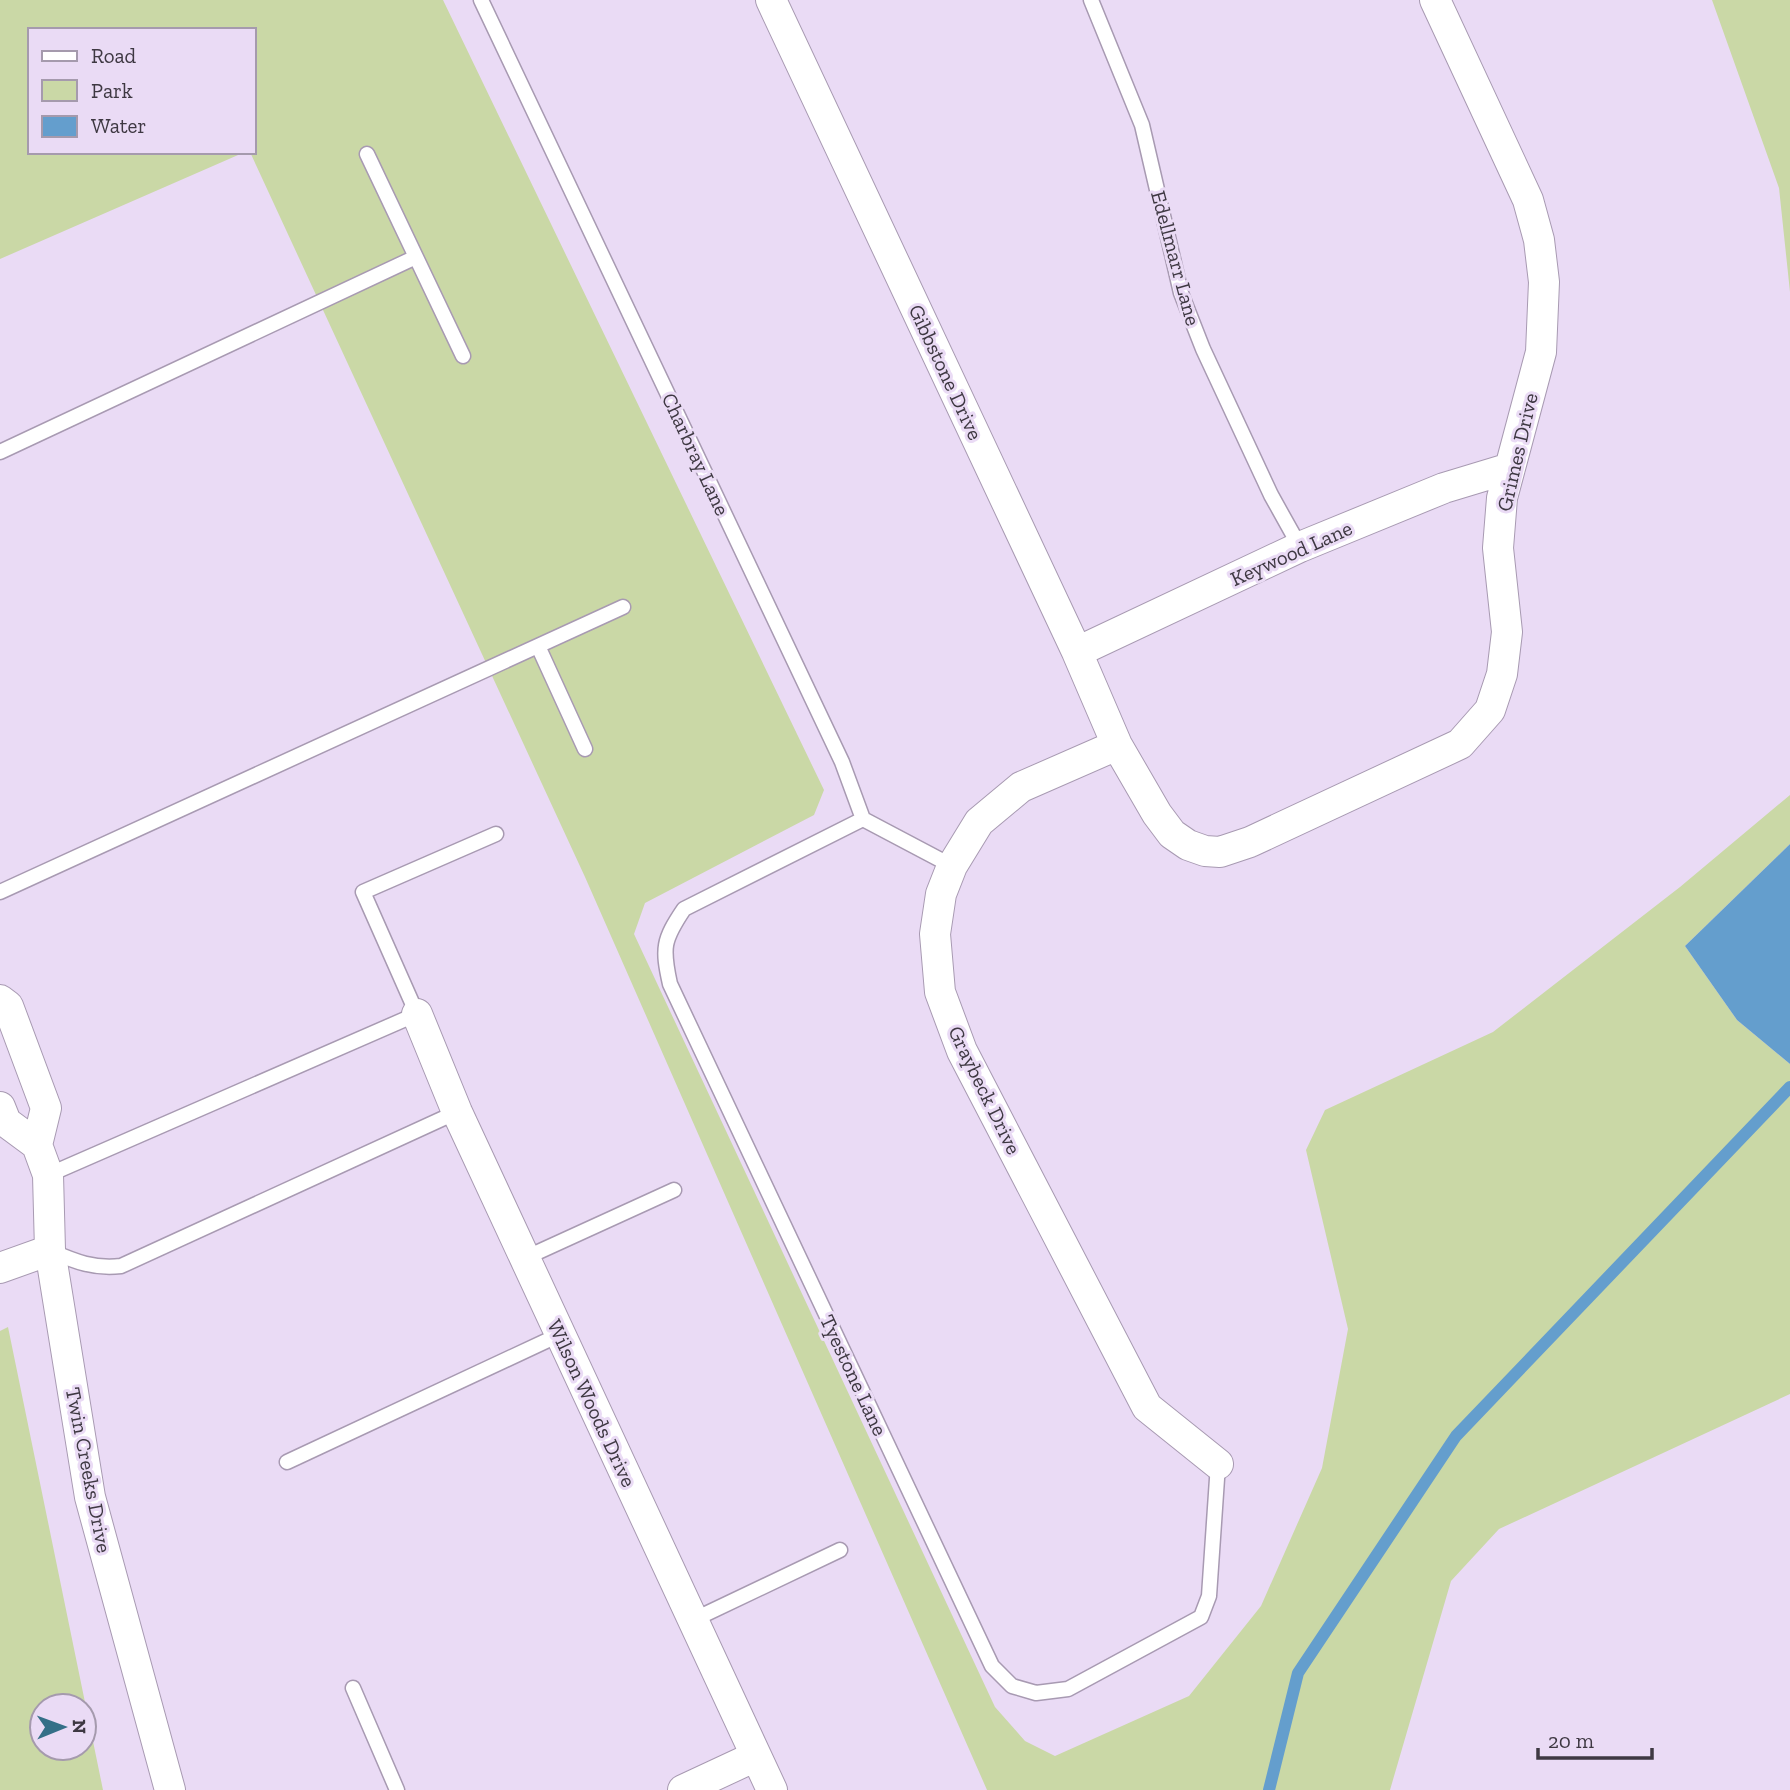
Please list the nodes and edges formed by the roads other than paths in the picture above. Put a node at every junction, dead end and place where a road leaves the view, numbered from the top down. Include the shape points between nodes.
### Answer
1 (481, 0) edge
2 (771, 0) edge
3 (1091, 0) edge
4 (1435, 0) edge
5 (367, 154) dead end
6 (416, 257) junction
7 (463, 356) dead end
8 (0, 452) edge
9 (1510, 468) junction
10 (1300, 547) junction
11 (623, 607) dead end
12 (538, 646) junction
13 (1077, 652) junction
14 (1117, 745) junction
15 (585, 749) dead end
16 (863, 819) junction
17 (496, 834) dead end
18 (952, 866) junction
19 (0, 892) edge
20 (0, 1000) edge
21 (417, 1014) junction
22 (0, 1107) edge
23 (457, 1112) junction
24 (37, 1145) junction
25 (48, 1175) junction
26 (674, 1189) dead end
27 (50, 1250) junction
28 (526, 1258) junction
29 (0, 1268) edge
30 (561, 1335) junction
31 (286, 1462) dead end
32 (1218, 1464) joint
33 (840, 1550) dead end
34 (693, 1620) junction
35 (354, 1688) dead end
36 (756, 1756) junction
37 (170, 1790) edge
38 (397, 1790) edge
39 (683, 1790) edge
40 (772, 1790) edge

1 - 16 lane, Charbray Lane via 836,749
2 - 13 street, Gibbstone Drive
3 - 10 lane, Edellmarr Lane via 1142,125 1181,293 1271,495
4 - 9 street, Grimes Drive via 1528,200 1539,240 1544,282 1541,352
5 - 6 lane
6 - 7 lane
6 - 8 lane
9 - 10 street, Keywood Lane via 1444,488
9 - 14 street, Grimes Drive via 1498,548 1507,632 1502,674 1490,710 1460,744 1220,852 1188,845 1172,834
10 - 13 street, Keywood Lane
11 - 12 lane
12 - 15 lane
12 - 19 lane
13 - 14 street, Gibbstone Drive
14 - 18 street, Graybeck Drive via 1021,788 979,822
16 - 18 lane
16 - 32 lane, Tyestone Lane via 684,909 670,928 663,955 670,985 992,1666 1012,1686 1037,1693 1068,1689 1201,1616 1209,1596
17 - 21 lane via 363,892
18 - 32 street, Graybeck Drive via 941,894 935,934 940,992 962,1051 1147,1407
20 - 24 street via 8,1006 46,1108
21 - 23 street, Wilson Woods Drive
21 - 25 lane
22 - 24 street via 6,1122
23 - 27 lane via 121,1266 81,1265
23 - 28 street, Wilson Woods Drive
24 - 25 street, Twin Creeks Drive
25 - 27 street, Twin Creeks Drive
26 - 28 lane
27 - 29 street
27 - 37 street, Twin Creeks Drive via 90,1497
28 - 30 street, Wilson Woods Drive
30 - 31 lane
30 - 34 street, Wilson Woods Drive
33 - 34 lane
34 - 36 street, Wilson Woods Drive
35 - 38 lane
36 - 39 street
36 - 40 street, Wilson Woods Drive

